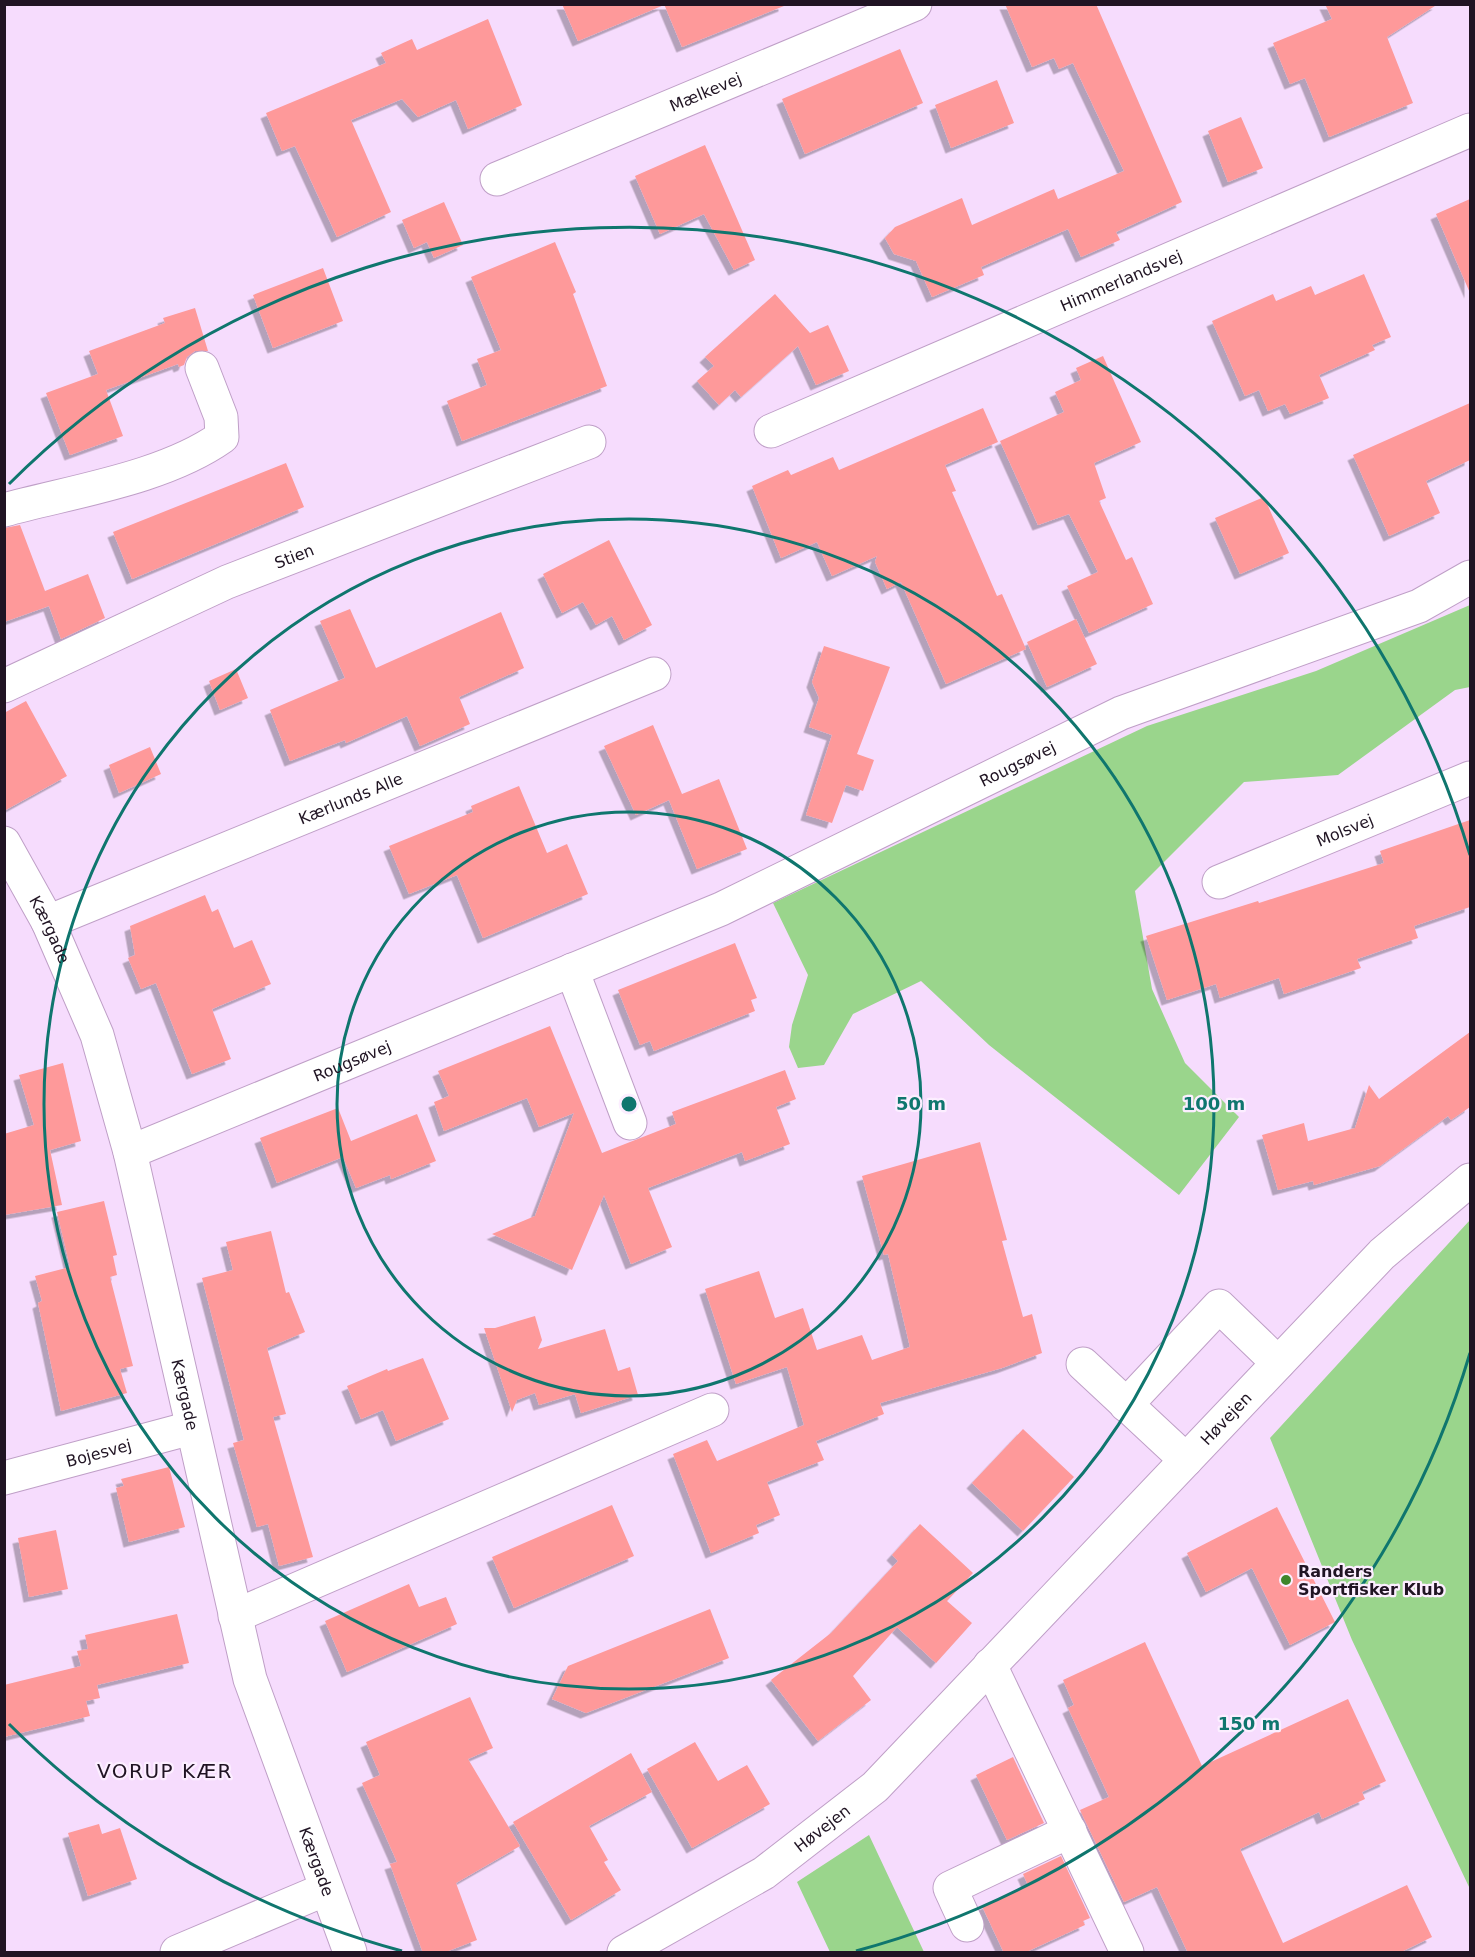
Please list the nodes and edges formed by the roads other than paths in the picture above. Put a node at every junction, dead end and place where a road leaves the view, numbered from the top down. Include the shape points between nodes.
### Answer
1 (915, 4) edge
2 (1470, 130) edge
3 (497, 178) dead end
4 (202, 368) dead end
5 (771, 431) dead end
6 (589, 442) dead end
7 (4, 510) edge
8 (1470, 577) edge
9 (654, 674) dead end
10 (4, 686) edge
11 (1470, 778) edge
12 (4, 843) edge
13 (1219, 882) dead end
14 (48, 922) junction
15 (572, 970) junction
16 (630, 1123) dead end
17 (130, 1152) junction
18 (1470, 1180) edge
19 (1278, 1363) junction
20 (1083, 1364) dead end
21 (1126, 1405) junction
22 (712, 1410) dead end
23 (191, 1428) junction
24 (1186, 1460) junction
25 (4, 1478) edge
26 (235, 1616) junction
27 (990, 1665) junction
28 (1070, 1831) junction
29 (326, 1888) junction
30 (967, 1925) dead end
31 (177, 1953) edge
32 (350, 1953) edge
33 (624, 1953) edge
34 (1127, 1953) edge

1 - 3 street, Mælkevej
2 - 5 street, Himmerlandsvej
4 - 7 street via 221,417 222,437 165,467
6 - 10 street, Stien via 227,582
8 - 15 street, Rougsøvej via 1419,606 1121,714 721,909
9 - 14 street, Kærlunds Alle
11 - 13 street, Molsvej
12 - 14 street, Kærgade
14 - 17 street, Kærgade via 97,1035
15 - 16 street
15 - 17 street, Rougsøvej
17 - 23 street, Kærgade
18 - 19 street, Høvejen via 1382,1254
19 - 21 street via 1219,1306
19 - 24 street, Høvejen
20 - 21 street
21 - 24 street
22 - 26 street
23 - 25 street, Bojesvej
23 - 26 street, Kærgade
24 - 27 street, Høvejen
26 - 29 street, Kærgade via 250,1680
27 - 28 street
27 - 33 street, Høvejen via 875,1787 764,1873
28 - 30 street via 950,1888
28 - 34 street
29 - 31 street
29 - 32 street, Kærgade

